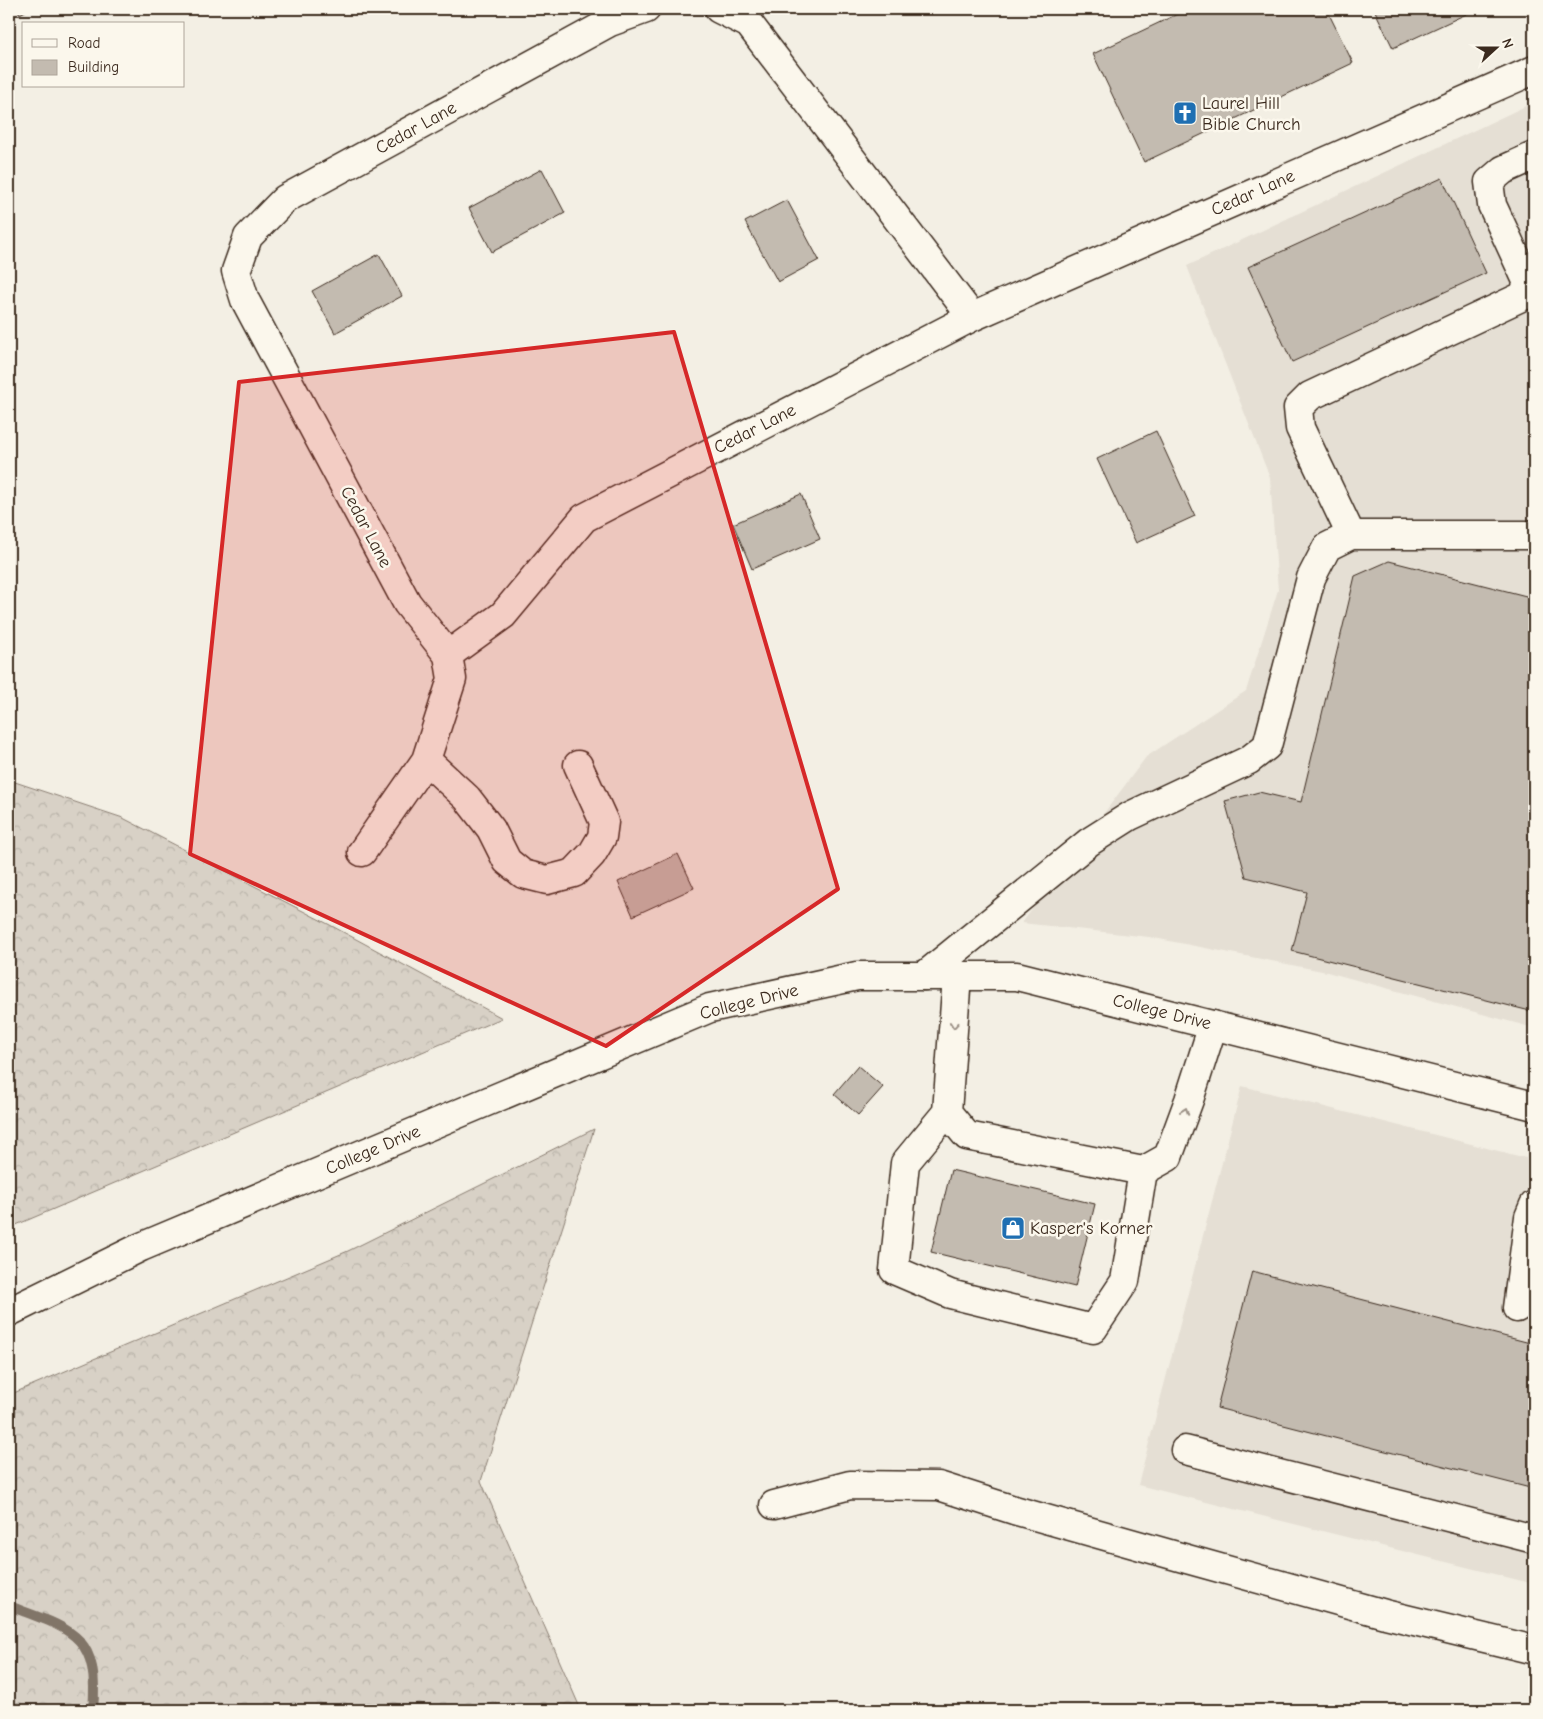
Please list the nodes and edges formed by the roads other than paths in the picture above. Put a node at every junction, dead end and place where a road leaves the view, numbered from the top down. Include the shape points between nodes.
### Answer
1 (646, 9) edge
2 (719, 9) edge
3 (1534, 70) edge
4 (1534, 156) edge
5 (972, 317) junction
6 (1351, 535) junction
7 (1534, 536) edge
8 (448, 655) junction
9 (426, 760) junction
10 (578, 764) dead end
11 (362, 852) dead end
12 (924, 976) junction
13 (957, 976) junction
14 (1213, 1025) junction
15 (1534, 1106) edge
16 (947, 1112) junction
17 (1143, 1171) junction
18 (1534, 1204) edge
19 (1517, 1308) dead end
20 (9, 1312) edge
21 (1185, 1450) dead end
22 (774, 1505) dead end
23 (1534, 1538) edge
24 (1534, 1650) edge

1 - 8 street, Cedar Lane via 610,22 286,199 248,237 236,271 245,300 407,603
2 - 5 street via 749,24
3 - 5 street, Cedar Lane
4 - 6 street via 1503,170 1489,182 1492,205 1528,283 1523,296 1310,396 1298,408 1300,428
5 - 8 street, Cedar Lane via 584,518 503,615
6 - 7 street
6 - 12 street via 1327,547 1311,578 1267,746 1249,760 1130,816 1089,842
8 - 9 street via 452,679
9 - 10 street via 467,798 491,829 507,861 523,874 547,880 574,873 592,854 602,837 604,822
9 - 11 street
12 - 13 street, College Drive
12 - 20 street, College Drive via 857,976 710,1008 141,1248
13 - 14 street, College Drive via 1017,976
13 -> 16 street
14 - 15 street, College Drive
17 -> 14 street via 1168,1157
16 - 17 street via 967,1136
16 - 17 street via 905,1163 894,1270 950,1294 1093,1329 1125,1281
18 - 19 street via 1529,1216
21 - 23 street
22 - 24 street via 850,1485 939,1486 1385,1614

